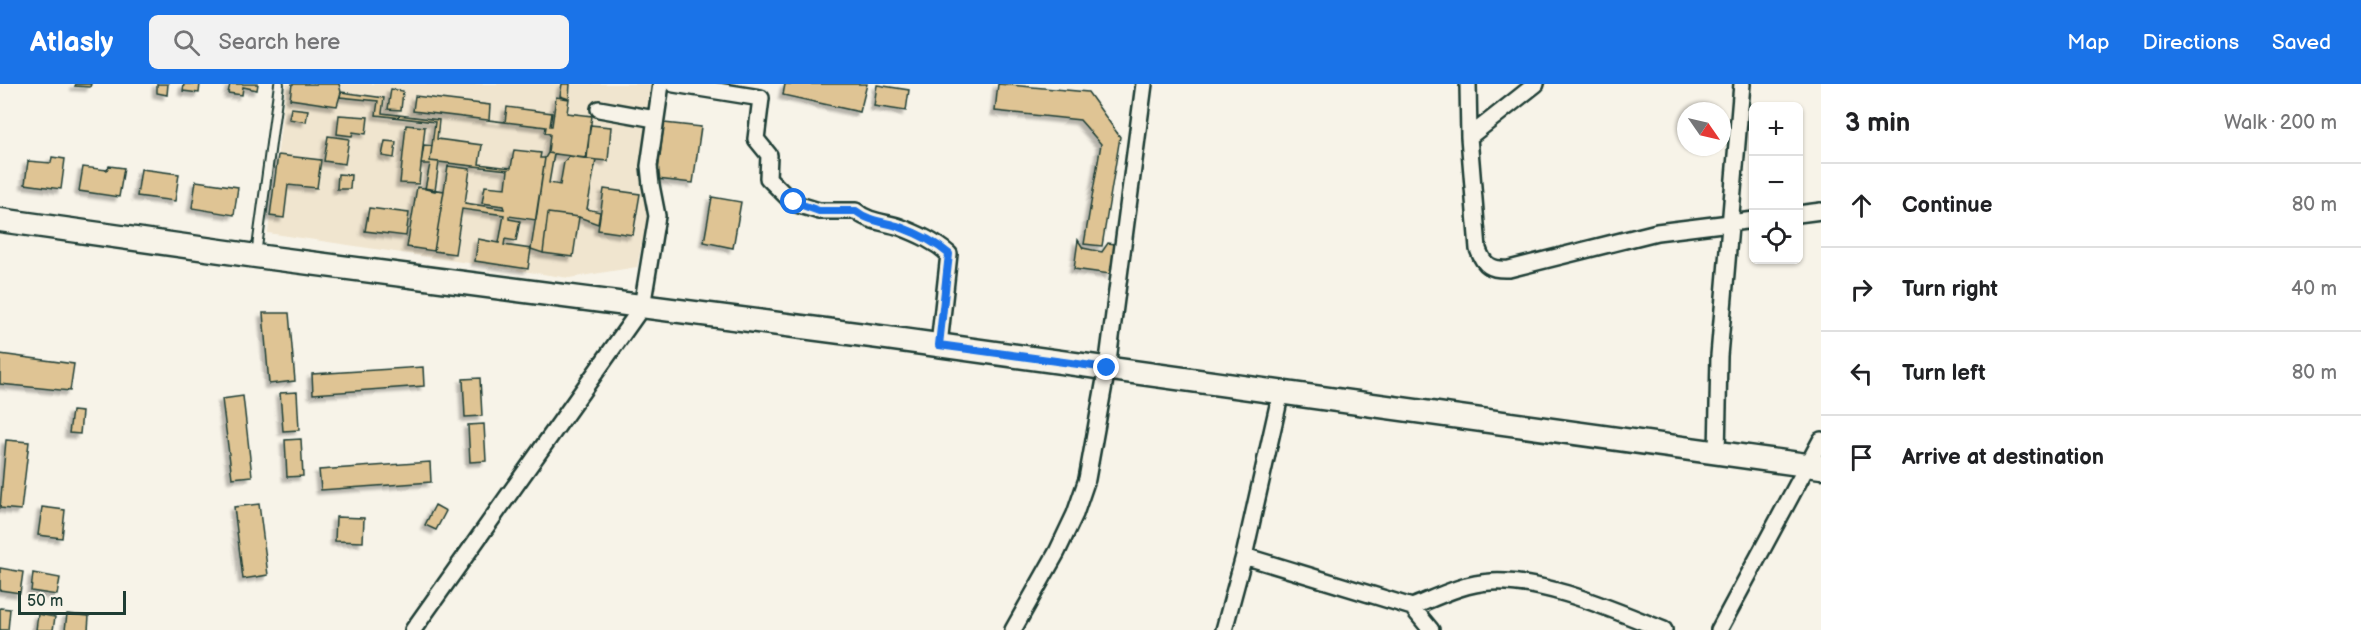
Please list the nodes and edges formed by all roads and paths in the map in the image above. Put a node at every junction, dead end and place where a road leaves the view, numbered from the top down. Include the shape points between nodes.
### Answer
1 (279, 84) edge
2 (661, 84) edge
3 (674, 84) edge
4 (1144, 84) edge
5 (1468, 84) edge
6 (1536, 84) edge
7 (1742, 84) edge
8 (599, 109) dead end
9 (655, 120) junction
10 (1469, 136) junction
11 (1821, 211) edge
12 (1803, 213) edge
13 (0, 219) edge
14 (1749, 221) edge
15 (1730, 223) junction
16 (256, 256) junction
17 (642, 307) junction
18 (939, 345) junction
19 (1107, 368) junction
20 (1281, 392) junction
21 (1821, 440) edge
22 (1717, 454) junction
23 (1814, 466) edge
24 (1244, 556) junction
25 (1412, 607) junction
26 (413, 630) edge
27 (1013, 630) edge
28 (1224, 630) edge
29 (1431, 630) edge
30 (1664, 630) edge
31 (1719, 630) edge

1 - 16 lane
2 - 9 street
3 - 18 street via 761,98 756,139 769,155 768,178 794,202 819,211 856,211 863,217 932,240 949,254
4 - 19 street
5 - 10 street
6 - 10 street
7 - 15 street
8 - 9 street
9 - 17 street via 649,166 657,216
10 - 15 street via 1478,249 1488,267 1509,269 1657,232
11 - 12 street
13 - 16 street
14 - 15 street
15 - 22 street via 1719,356
16 - 17 street
17 - 18 street
17 - 26 street
18 - 19 street
19 - 20 street
19 - 27 street via 1087,479 1075,514
20 - 22 street
20 - 24 street
21 - 23 street
22 - 23 street
23 - 31 street
24 - 25 street
24 - 28 street
25 - 29 street
25 - 30 street via 1464,587 1491,582 1534,586 1592,602

